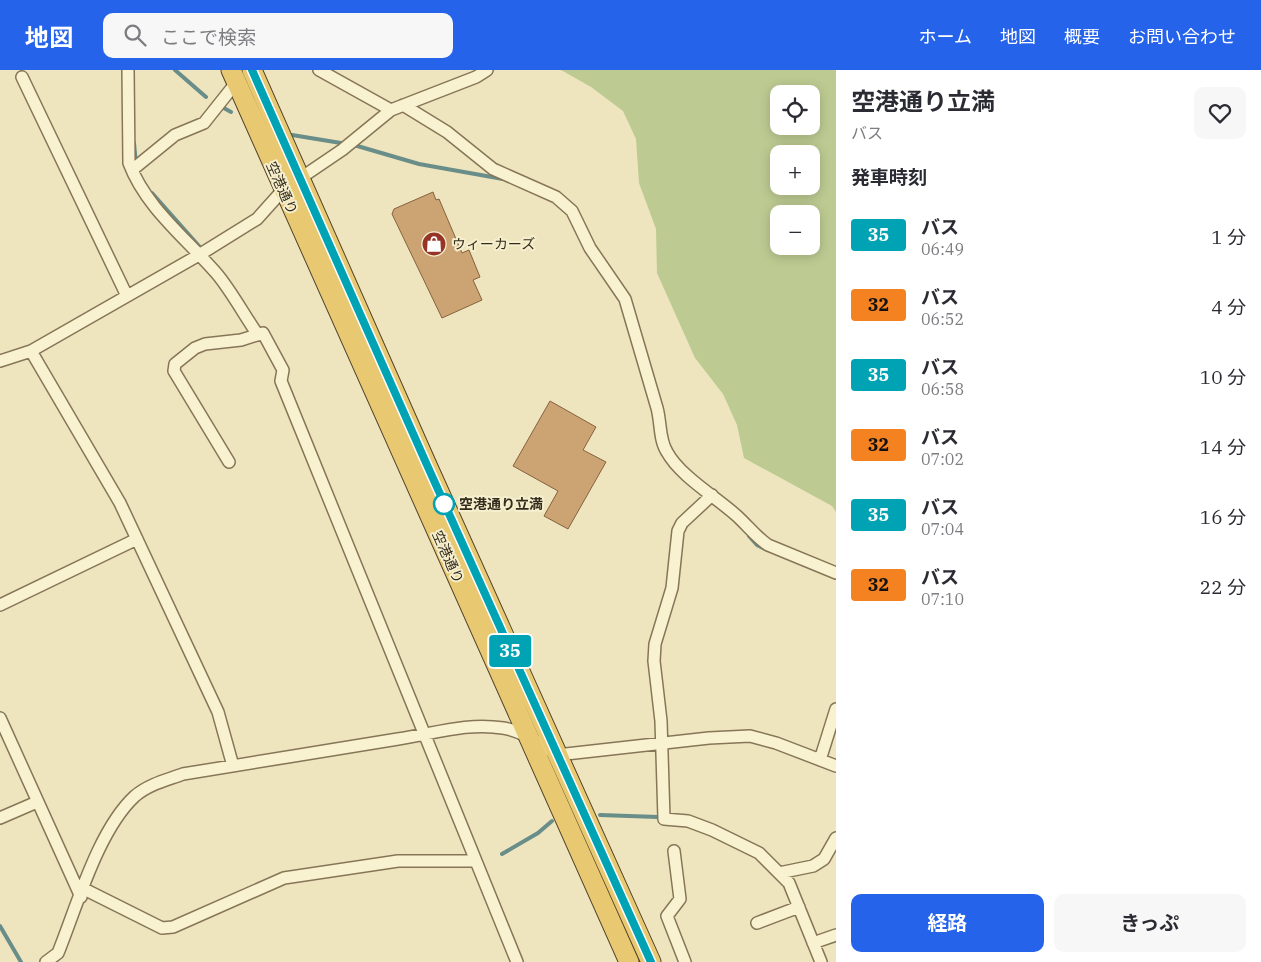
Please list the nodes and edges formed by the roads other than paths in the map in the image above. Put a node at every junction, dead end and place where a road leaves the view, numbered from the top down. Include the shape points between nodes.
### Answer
1 (128, 70) edge
2 (319, 70) edge
3 (487, 70) edge
4 (242, 73) edge
5 (22, 77) dead end
6 (403, 105) junction
7 (391, 110) junction
8 (132, 170) junction
9 (300, 181) junction
10 (283, 190) junction
11 (199, 255) junction
12 (127, 296) junction
13 (258, 335) junction
14 (31, 351) junction
15 (0, 361) edge
16 (229, 462) dead end
17 (712, 495) junction
18 (137, 539) junction
19 (836, 573) edge
20 (0, 605) edge
21 (836, 709) edge
22 (0, 718) edge
23 (425, 734) junction
24 (529, 737) junction
25 (661, 743) junction
26 (557, 755) junction
27 (820, 760) junction
28 (233, 766) junction
29 (836, 766) edge
30 (37, 802) junction
31 (0, 818) edge
32 (836, 838) edge
33 (674, 851) dead end
34 (476, 861) junction
35 (779, 873) junction
36 (82, 893) junction
37 (799, 907) junction
38 (757, 923) dead end
39 (836, 935) edge
40 (813, 943) junction
41 (46, 962) edge
42 (517, 962) edge
43 (629, 962) edge
44 (651, 962) edge
45 (685, 962) edge
46 (821, 962) edge

1 - 8 street via 129,163
2 - 7 street
3 - 6 street
4 - 8 street via 204,122 175,135
4 - 9 highway, 空港通り
4 - 10 highway, 空港通り
5 - 12 street
6 - 7 street
6 - 17 street via 447,132 493,169 556,197 572,211 590,248 625,299 657,408 662,443 676,465
7 - 9 street
8 - 11 street via 144,194
9 - 10 street
9 - 26 highway, 空港通り
10 - 11 street via 257,219
10 - 24 highway, 空港通り
11 - 12 street
11 - 13 street via 218,275
12 - 14 street
13 - 16 street via 205,344 175,364 174,371
13 - 23 street via 263,333 266,336 283,370 282,381
14 - 15 street
14 - 18 street via 120,503
17 - 19 street via 768,545
17 - 25 street via 682,523 678,531 672,588 655,644
18 - 20 street
18 - 28 street via 218,712
21 - 27 street
22 - 30 street
23 - 24 street via 478,727 504,728
23 - 28 street
23 - 34 street
24 - 26 street
24 - 43 highway, 空港通り
25 - 26 street
25 - 27 street via 750,736
25 - 35 street via 664,819 688,821 738,841 759,853
26 - 44 highway, 空港通り
27 - 29 street
28 - 36 street via 183,774 153,784 136,795 108,828
30 - 31 street
30 - 36 street
32 - 35 street via 824,859 813,866
33 - 45 street via 680,899 667,916
34 - 36 street via 398,861 284,878 173,927 162,928
34 - 42 street
35 - 37 street via 789,883
36 - 41 street via 58,953
37 - 38 street
37 - 40 street
39 - 40 street
40 - 46 street

